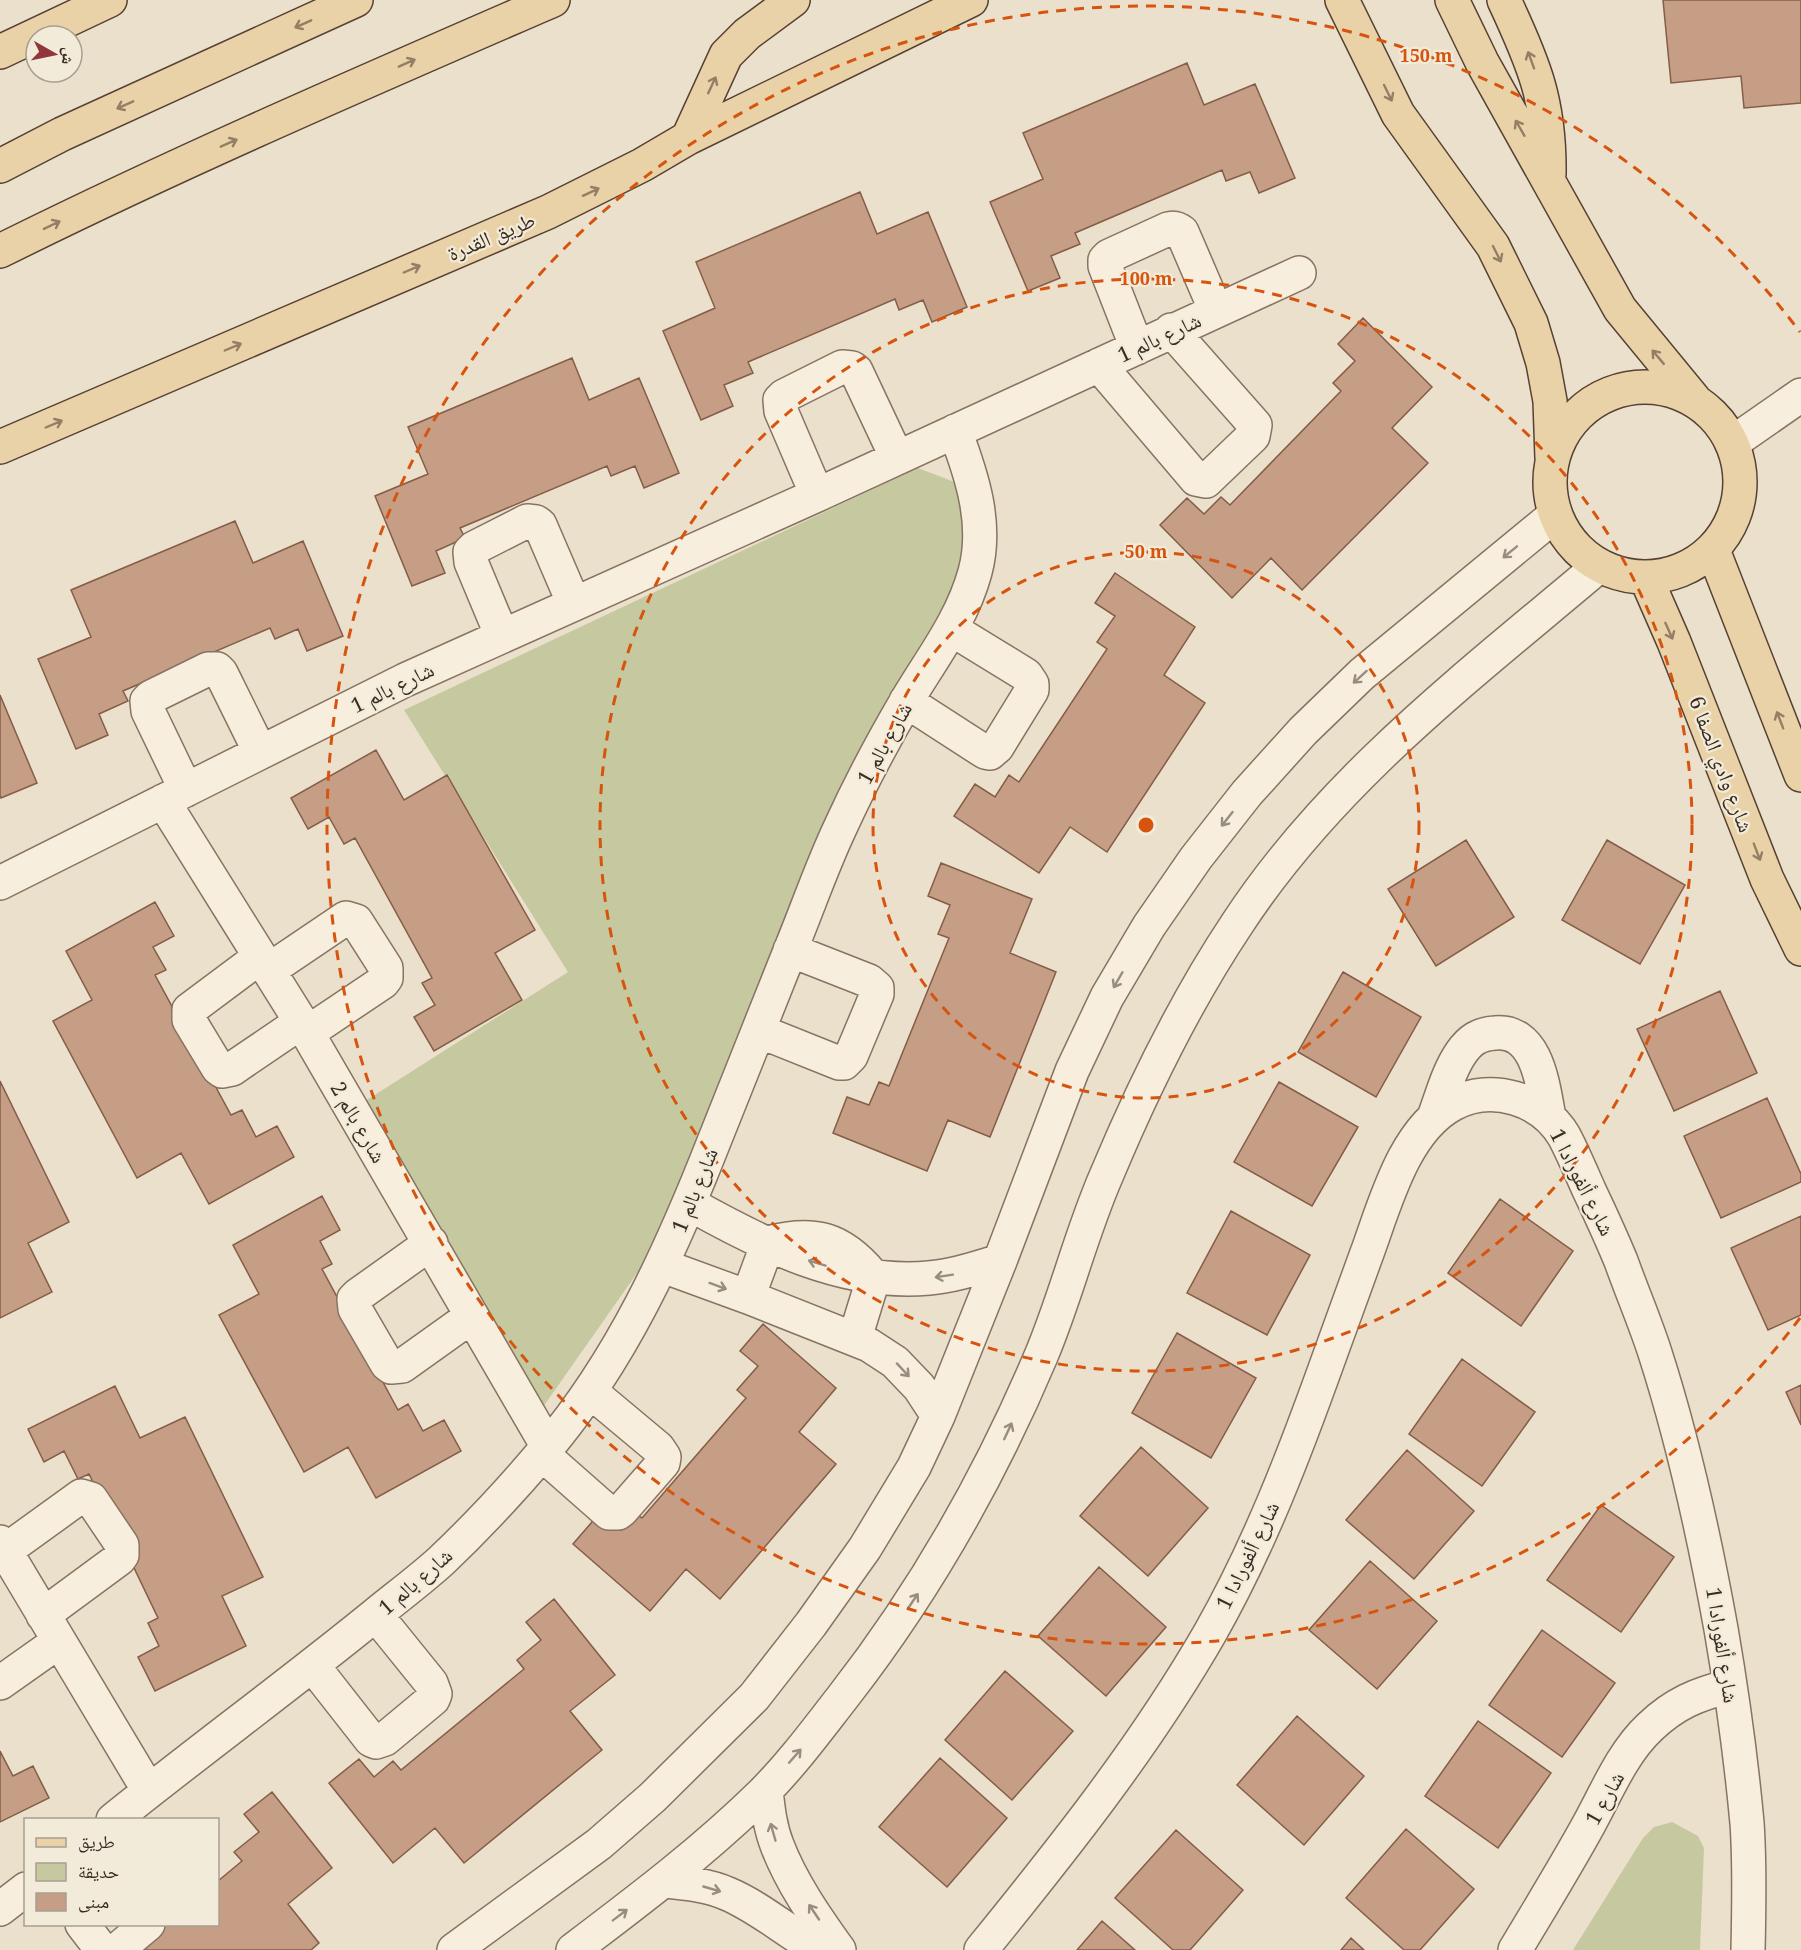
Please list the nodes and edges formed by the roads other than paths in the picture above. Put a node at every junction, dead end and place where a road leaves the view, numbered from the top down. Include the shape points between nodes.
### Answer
1 (110, 0) edge
2 (356, 0) edge
3 (553, 0) edge
4 (793, 0) edge
5 (971, 0) edge
6 (1318, 0) edge
7 (1341, 0) edge
8 (1452, 0) edge
9 (1504, 0) edge
10 (1362, 40) junction
11 (0, 52) edge
12 (688, 138) junction
13 (0, 166) edge
14 (1549, 179) junction
15 (0, 251) edge
16 (1299, 273) dead end
17 (1216, 311) junction
18 (1171, 330) junction
19 (1137, 348) junction
20 (1099, 365) junction
21 (1801, 395) edge
22 (1696, 401) junction
23 (955, 431) junction
24 (1732, 442) junction
25 (0, 447) edge
26 (897, 458) junction
27 (1552, 462) junction
28 (817, 495) junction
29 (1555, 515) junction
30 (1713, 550) junction
31 (1599, 566) junction
32 (1646, 578) junction
33 (574, 604) junction
34 (951, 630) junction
35 (502, 636) junction
36 (906, 701) junction
37 (260, 752) junction
38 (1801, 774) edge
39 (175, 796) junction
40 (0, 883) edge
41 (1801, 948) edge
42 (790, 950) junction
43 (264, 963) junction
44 (304, 1027) junction
45 (759, 1031) junction
46 (1549, 1117) junction
47 (1434, 1118) junction
48 (690, 1204) junction
49 (768, 1243) junction
50 (431, 1244) junction
51 (1000, 1261) junction
52 (663, 1266) junction
53 (874, 1276) junction
54 (748, 1297) junction
55 (472, 1316) junction
56 (855, 1338) junction
57 (591, 1392) junction
58 (938, 1416) junction
59 (545, 1450) junction
60 (6, 1563) edge
61 (376, 1614) junction
62 (51, 1628) junction
63 (313, 1666) junction
64 (0, 1683) edge
65 (1730, 1686) junction
66 (766, 1790) junction
67 (149, 1791) junction
68 (115, 1818) edge
69 (790, 1872) junction
70 (664, 1881) junction
71 (24, 1891) edge
72 (756, 1908) junction
73 (0, 1909) edge
74 (84, 1926) edge
75 (146, 1926) edge
76 (102, 1950) edge
77 (117, 1950) edge
78 (454, 1950) edge
79 (573, 1950) edge
80 (820, 1950) edge
81 (839, 1950) edge
82 (981, 1950) edge
83 (1515, 1950) edge
84 (1748, 1950) edge

1 - 11 main road
2 -> 13 main road via 72,129
15 -> 3 main road via 144,181
12 -> 4 main road via 726,55
5 - 12 main road, طريق القدرة
6 - 10 main road
7 - 10 main road
14 -> 8 main road via 1482,62
14 -> 9 main road via 1549,145 1538,80
10 -> 27 main road via 1398,114 1493,246 1531,323 1550,401
25 -> 12 main road, طريق القدرة via 548,212
22 -> 14 main road via 1620,309
16 - 17 street, شارع بالم 1
17 - 18 street, شارع بالم 1
17 - 19 street via 1178,229 1173,227 1109,256 1105,266
18 - 19 street, شارع بالم 1
18 - 20 street via 1255,426 1253,436 1206,481 1196,479
19 - 20 street, شارع بالم 1
20 - 23 street, شارع بالم 1
21 - 24 street
22 - 24 main road via 1722,425
22 - 27 main road via 1667,389 1642,386 1617,391 1574,418 1560,439
23 - 26 street, شارع بالم 1
23 - 34 street, شارع بالم 1 via 976,499 980,544 970,589
24 - 30 main road via 1740,471 1739,499 1730,526
26 - 28 street, شارع بالم 1
26 - 28 street via 856,371 842,367 780,400 781,411
27 - 29 main road via 1550,489
28 - 33 street, شارع بالم 1
29 - 31 main road via 1573,544
29 -> 51 street via 1362,675 1303,731 1196,858 1107,997 1072,1071
30 - 32 main road via 1689,567
38 -> 30 main road
31 - 32 main road via 1622,575
66 -> 31 street via 863,1671 915,1597 963,1518 1043,1352 1106,1176 1174,1030 1239,920 1311,827 1362,772 1425,713
32 -> 41 main road, شارع وادي الصفا 6 via 1767,879
33 - 35 street, شارع بالم 1
33 - 35 street via 540,525 531,520 470,552
34 - 36 street, شارع بالم 1
34 - 36 street via 1026,675 1032,684 997,747 985,752
35 - 37 street, شارع بالم 1
36 - 42 street, شارع بالم 1 via 839,831
37 - 39 street, شارع بالم 1
37 - 39 street, شارع بالم 2 via 217,669 208,669 151,697 147,701 148,711
39 - 40 street, شارع بالم 1
39 - 43 street, شارع بالم 2
42 - 45 street, شارع بالم 1
42 - 45 street via 869,981 877,988 877,994 851,1056 844,1063
43 - 44 street, شارع بالم 2
43 - 44 street via 189,1010 189,1020 218,1068 232,1069
43 - 44 street via 346,918 356,921 386,968 383,982
44 - 50 street, شارع بالم 2
45 - 48 street, شارع بالم 1
46 - 47 street, شارع ألفورادا 1 via 1528,1103 1504,1095 1479,1095 1455,1103
46 - 47 street, شارع ألفورادا 1 via 1536,1061 1528,1047 1516,1037 1500,1032 1472,1039 1461,1053
46 - 65 street, شارع ألفورادا 1 via 1563,1134 1613,1242 1654,1348 1688,1463
47 - 82 street, شارع ألفورادا 1 via 1418,1137 1394,1180 1262,1532 1210,1632 1154,1723 1066,1845
48 - 49 street
48 - 52 street, شارع بالم 1
53 -> 49 street via 821,1264
49 - 54 street
50 - 55 street, شارع بالم 2
50 - 55 street via 358,1295 354,1299 355,1309 392,1367 402,1366
51 -> 53 street via 928,1278
51 - 58 street
52 -> 54 street
52 - 57 street, شارع بالم 1
53 - 56 street
54 - 56 street
55 - 59 street, شارع بالم 2
56 -> 58 street via 896,1362
57 - 59 street, شارع بالم 1
57 - 59 street, شارع بالم 2 via 658,1448 663,1463 614,1514
58 - 78 street via 914,1467 866,1548 754,1697 662,1789 599,1844
59 - 61 street, شارع بالم 1 via 493,1510 439,1563
60 - 62 street
60 - 62 street via 81,1496 91,1499 122,1545 122,1555
61 - 63 street, شارع بالم 1
61 - 63 street via 431,1683 433,1700 376,1742
62 - 64 street
62 - 67 street
63 - 67 street, شارع بالم 1
65 - 83 street, شارع 1 via 1701,1693 1672,1708 1648,1728 1629,1753
65 - 84 street, شارع ألفورادا 1 via 1747,1828
69 -> 66 street via 777,1846
66 - 70 street
67 - 68 street, شارع بالم 1
69 - 72 street
81 -> 69 street
70 -> 72 street via 696,1884 727,1893
79 -> 70 street
71 - 73 street
72 - 80 street
74 - 76 street
75 - 77 street

